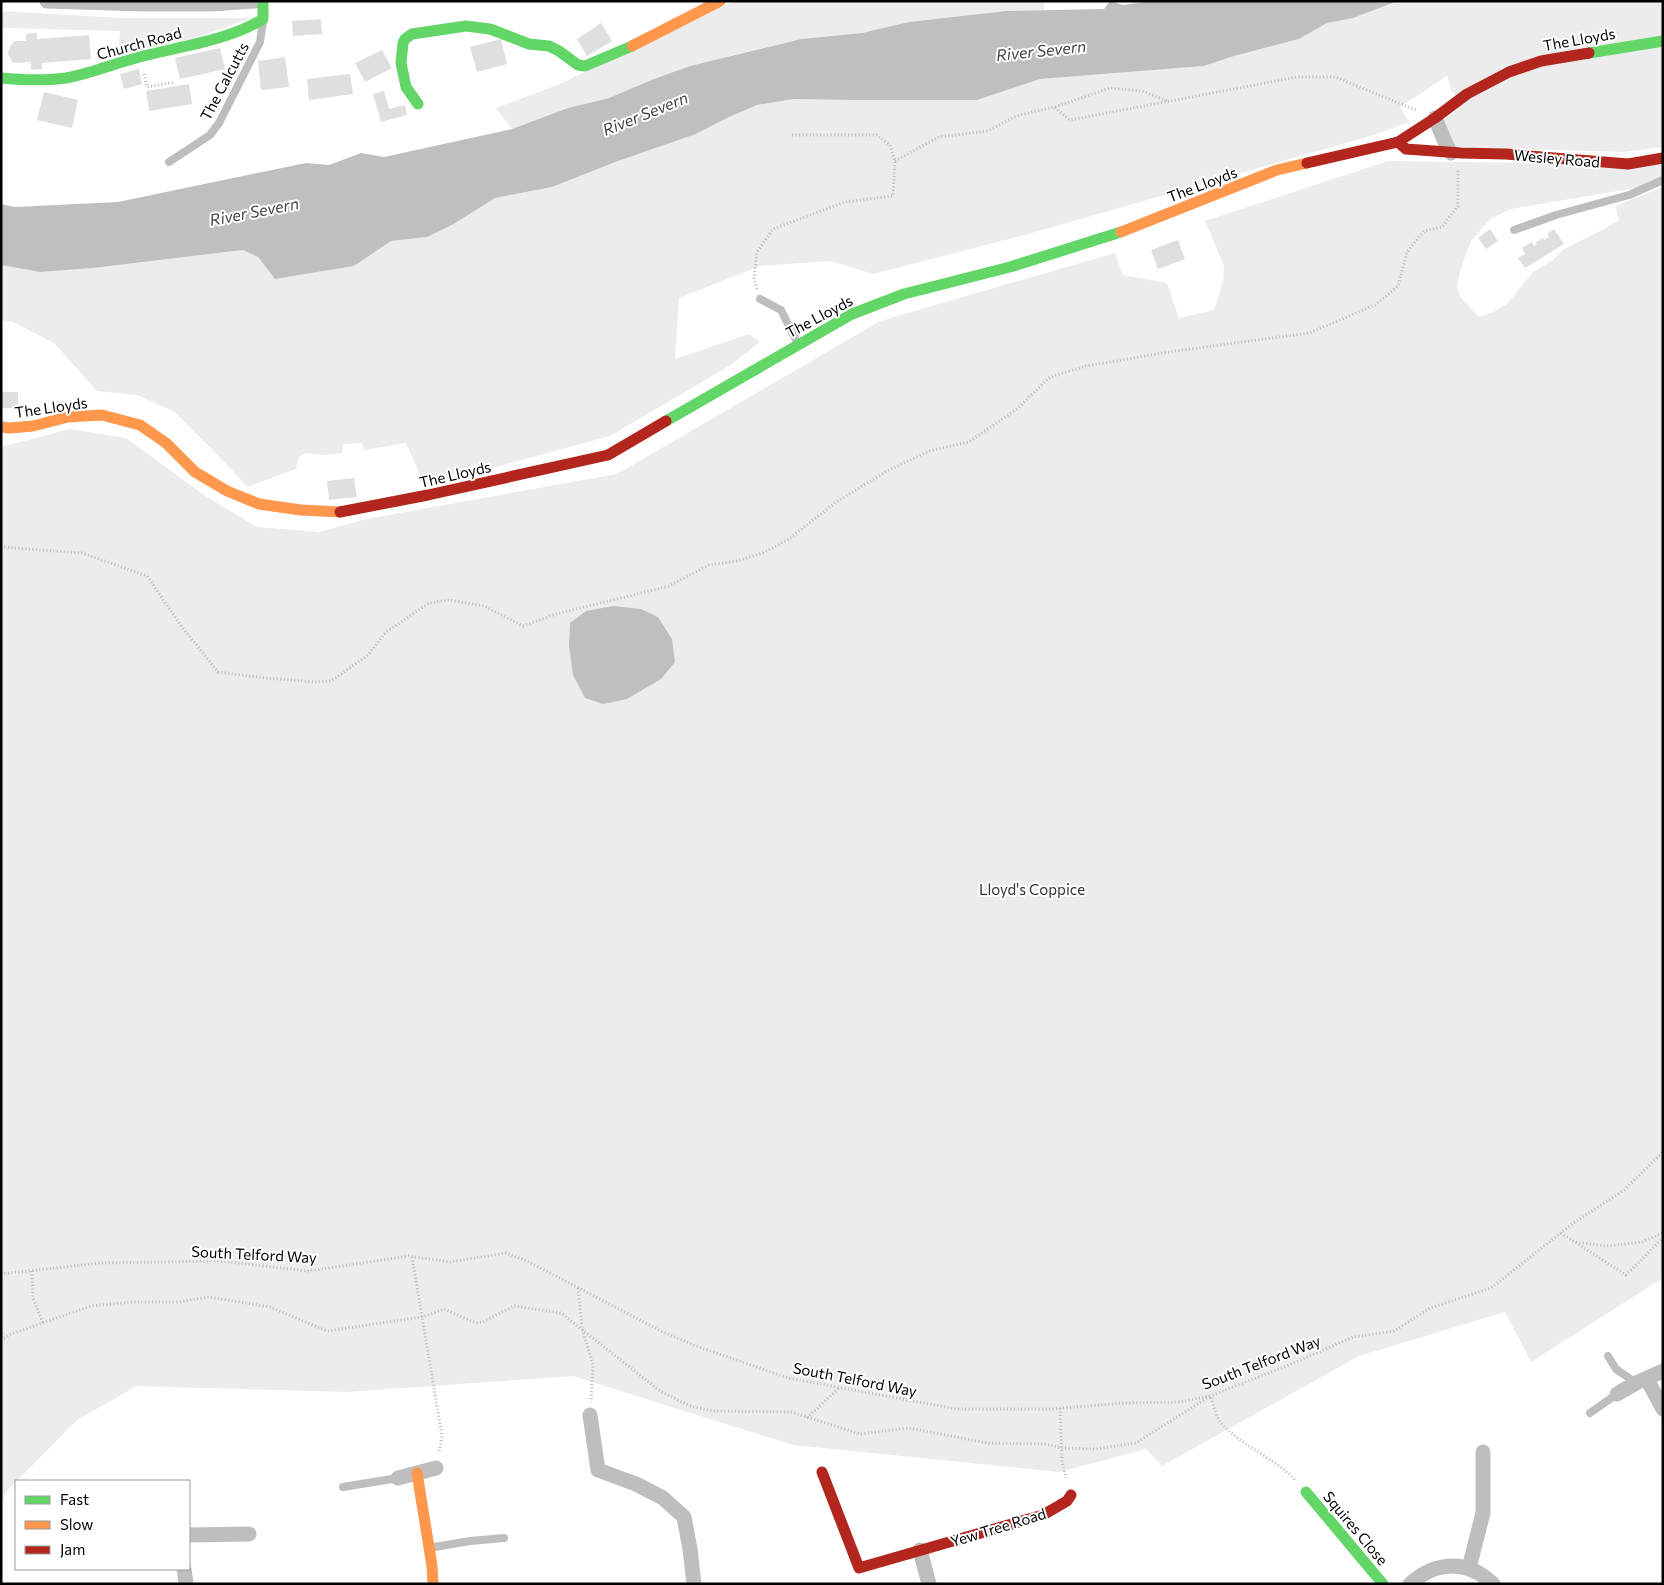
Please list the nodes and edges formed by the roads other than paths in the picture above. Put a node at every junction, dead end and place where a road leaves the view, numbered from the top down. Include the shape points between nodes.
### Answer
1 (46, 1) edge
2 (255, 1) edge
3 (263, 1) edge
4 (720, 1) edge
5 (263, 19) junction
6 (1663, 41) edge
7 (1, 78) edge
8 (418, 104) dead end
9 (1435, 118) junction
10 (1398, 142) junction
11 (1456, 153) junction
12 (1663, 158) edge
13 (169, 162) dead end
14 (1663, 180) edge
15 (1514, 230) dead end
16 (760, 299) road end
17 (798, 344) junction
18 (1, 427) edge
19 (1608, 1356) dead end
20 (1663, 1371) edge
21 (1642, 1381) junction
22 (1617, 1394) joint
23 (1663, 1409) edge
24 (1590, 1413) dead end
25 (590, 1415) road end
26 (1483, 1452) dead end
27 (436, 1468) road end
28 (822, 1472) dead end
29 (417, 1473) junction
30 (398, 1478) joint
31 (344, 1486) dead end
32 (1306, 1492) road end
33 (1070, 1496) road end
34 (249, 1534) dead end
35 (190, 1535) edge
36 (504, 1538) dead end
37 (429, 1548) junction
38 (920, 1550) junction
39 (1468, 1568) junction
40 (184, 1570) edge
41 (186, 1584) edge
42 (433, 1584) edge
43 (694, 1584) edge
44 (929, 1584) edge
45 (1383, 1584) edge
46 (1410, 1584) edge
47 (1493, 1584) edge

1 - 2 street via 220,4
3 - 5 street
4 - 8 street via 622,51 585,66 549,46 528,44 490,29 466,26 412,34 405,39 401,58 404,82
5 - 7 street, Church Road via 227,34 66,78
5 - 13 lane, The Calcutts via 260,42 220,123 210,135
6 - 9 street, The Lloyds via 1541,60 1467,94
9 - 10 street, The Lloyds
9 - 11 street via 1445,142
10 - 11 street, Wesley Road via 1406,149
10 - 17 street, The Lloyds via 1277,170 1118,234 1010,267 904,294 852,314
11 - 12 street, Wesley Road via 1628,164
14 - 15 lane via 1629,195
16 - 17 lane via 781,310
17 - 18 street, The Lloyds via 608,454 340,512 259,504 227,491 195,472 166,443 140,425 102,415 68,417 33,426
19 - 21 lane via 1616,1369
20 - 21 street
21 - 22 street
21 - 23 street
22 - 24 lane
25 - 43 street via 598,1470 663,1498 684,1517
26 - 39 street via 1483,1513
27 - 29 street
28 - 38 street, Yew Tree Road via 859,1568
29 - 30 street
29 - 37 street
30 - 31 lane
32 - 45 street, Squires Close
33 - 38 street, Yew Tree Road via 1068,1501 1043,1515
34 - 35 street
36 - 37 lane
37 - 42 street
38 - 44 street
39 - 46 street via 1442,1567 1425,1572
39 - 47 street via 1479,1572
40 - 41 street

